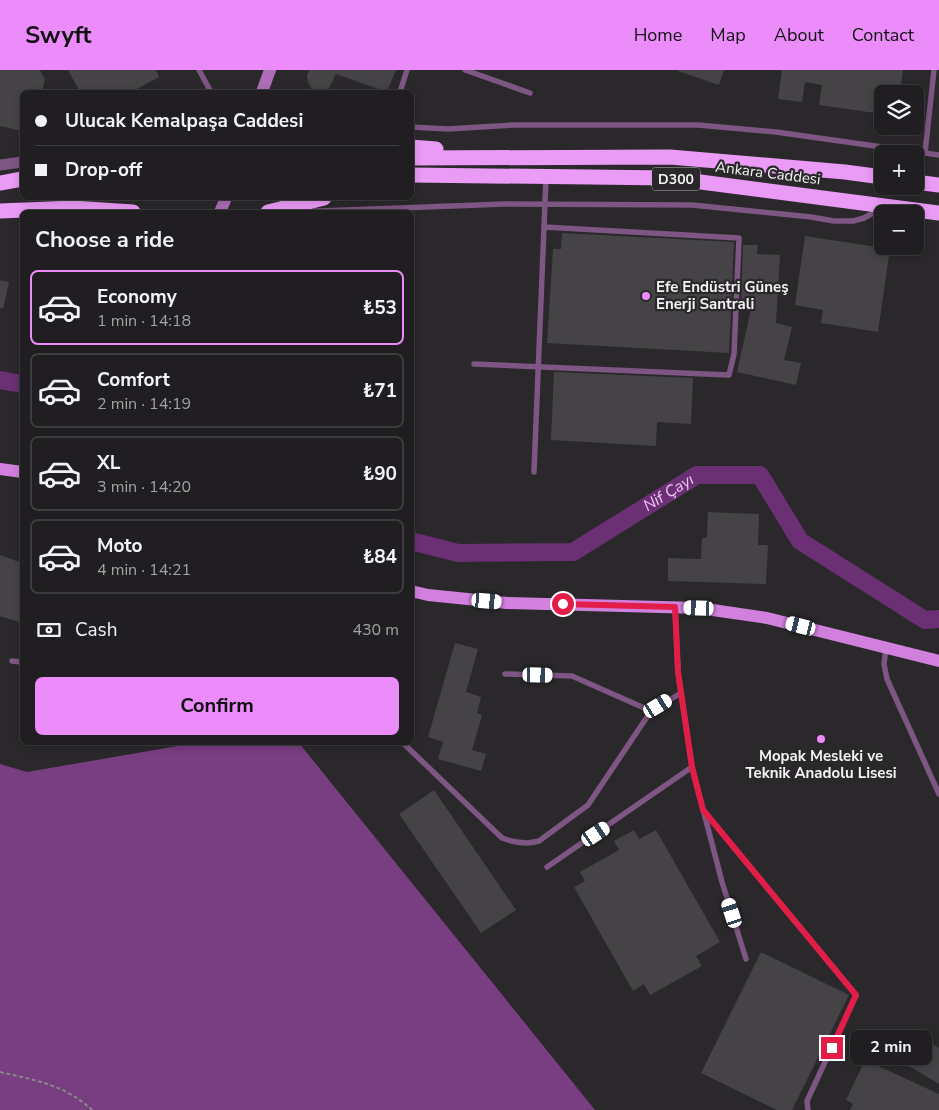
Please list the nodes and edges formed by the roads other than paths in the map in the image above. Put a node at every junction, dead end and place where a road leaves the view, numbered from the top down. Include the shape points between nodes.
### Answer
1 (198, 70) edge
2 (270, 70) edge
3 (407, 70) edge
4 (466, 70) edge
5 (934, 70) edge
6 (210, 90) edge
7 (263, 90) edge
8 (401, 90) edge
9 (530, 94) dead end
10 (414, 127) edge
11 (414, 147) edge
12 (925, 153) junction
13 (939, 155) edge
14 (414, 158) edge
15 (510, 158) junction
16 (20, 162) edge
17 (0, 165) edge
18 (414, 175) edge
19 (489, 176) junction
20 (874, 177) edge
21 (546, 178) junction
22 (20, 180) edge
23 (414, 183) edge
24 (924, 183) edge
25 (20, 184) edge
26 (0, 185) edge
27 (939, 185) edge
28 (41, 200) edge
29 (316, 200) edge
30 (876, 204) junction
31 (0, 205) edge
32 (544, 205) junction
33 (20, 210) edge
34 (24, 210) edge
35 (103, 210) edge
36 (276, 210) edge
37 (327, 210) edge
38 (0, 211) edge
39 (939, 213) edge
40 (544, 227) junction
41 (474, 364) dead end
42 (538, 367) junction
43 (0, 469) edge
44 (20, 472) edge
45 (534, 472) dead end
46 (414, 592) edge
47 (675, 607) junction
48 (886, 648) junction
49 (12, 661) dead end
50 (939, 661) edge
51 (20, 662) edge
52 (505, 674) dead end
53 (681, 693) junction
54 (651, 711) junction
55 (405, 745) edge
56 (692, 767) junction
57 (939, 794) edge
58 (703, 810) junction
59 (547, 867) dead end
60 (746, 959) dead end
61 (808, 1110) edge

1 - 6 lane
2 - 7 street
3 - 8 lane
4 - 9 lane
5 - 12 lane
10 - 12 lane via 698,125 776,132
11 - 15 highway
12 - 13 lane
14 - 15 highway, Ankara Caddesi / D300
15 - 20 highway, Ankara Caddesi / D300 via 670,157
16 - 17 street
18 - 19 highway, Ankara Caddesi / D300
19 - 21 highway, Ankara Caddesi / D300
19 - 23 highway
21 - 30 highway, Ankara Caddesi / D300 via 670,178
21 - 32 lane
22 - 26 highway
24 - 27 highway
25 - 26 highway
28 - 31 highway
29 - 36 highway
30 - 32 lane via 873,213 853,221 692,205
30 - 39 highway, Ankara Caddesi / D300
32 - 37 lane
32 - 40 lane
33 - 38 highway
34 - 35 highway
40 - 42 lane
40 - 42 lane via 739,238 734,354 729,375
41 - 42 lane
42 - 45 lane
43 - 44 main road
46 - 47 main road via 507,603
47 - 48 main road via 767,618
47 - 53 lane
48 - 50 main road
48 - 57 lane via 884,664 887,678
49 - 51 lane
52 - 54 lane via 572,676
53 - 54 lane
53 - 56 lane
54 - 55 lane via 588,805 532,843 502,838
56 - 58 lane
56 - 59 lane
58 - 60 lane
58 - 61 lane via 856,995 807,1101

